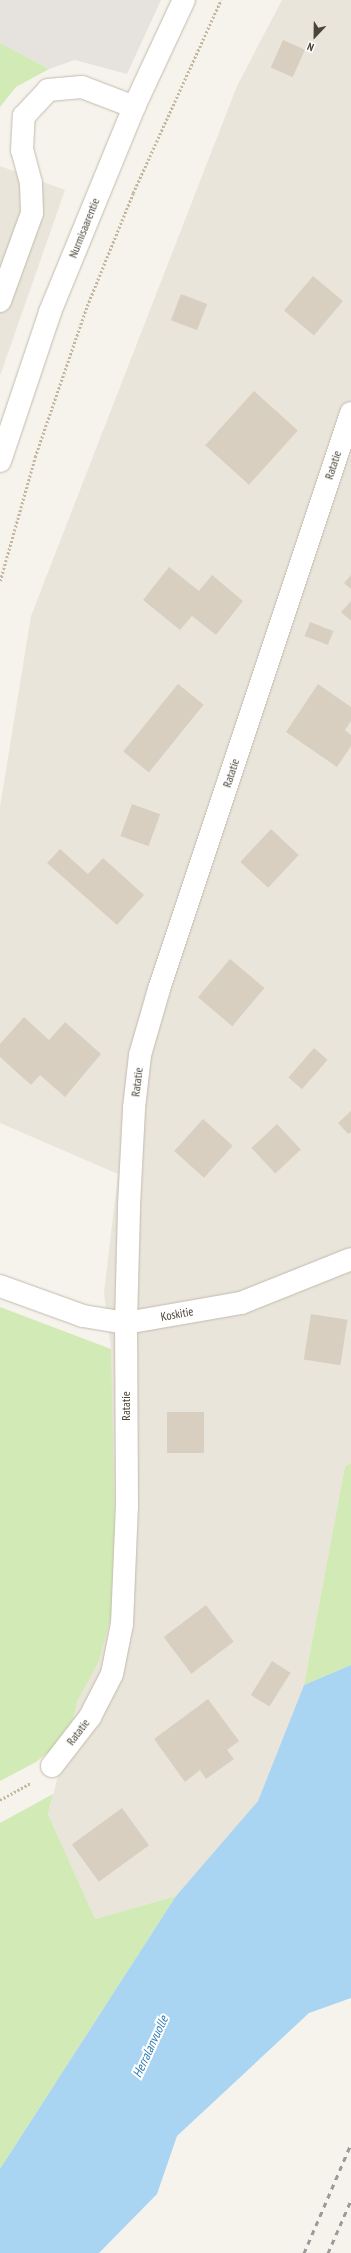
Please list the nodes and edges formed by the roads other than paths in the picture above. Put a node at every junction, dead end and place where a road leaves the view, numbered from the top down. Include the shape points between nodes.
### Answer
1 (184, 0) edge
2 (134, 107) junction
3 (0, 301) edge
4 (351, 413) edge
5 (0, 461) edge
6 (351, 1258) edge
7 (0, 1286) edge
8 (126, 1323) junction
9 (52, 1766) road end

1 - 2 street, Nurmisaarentie
2 - 3 street via 82,86 48,90 24,116 22,150 31,183 32,213
2 - 5 street, Nurmisaarentie via 50,312
4 - 8 street, Ratatie via 159,989 140,1055 134,1108
6 - 8 street, Koskitie via 241,1303
7 - 8 street, Koskitie via 83,1316
8 - 9 street, Ratatie via 126,1507 122,1624 112,1674 90,1717

